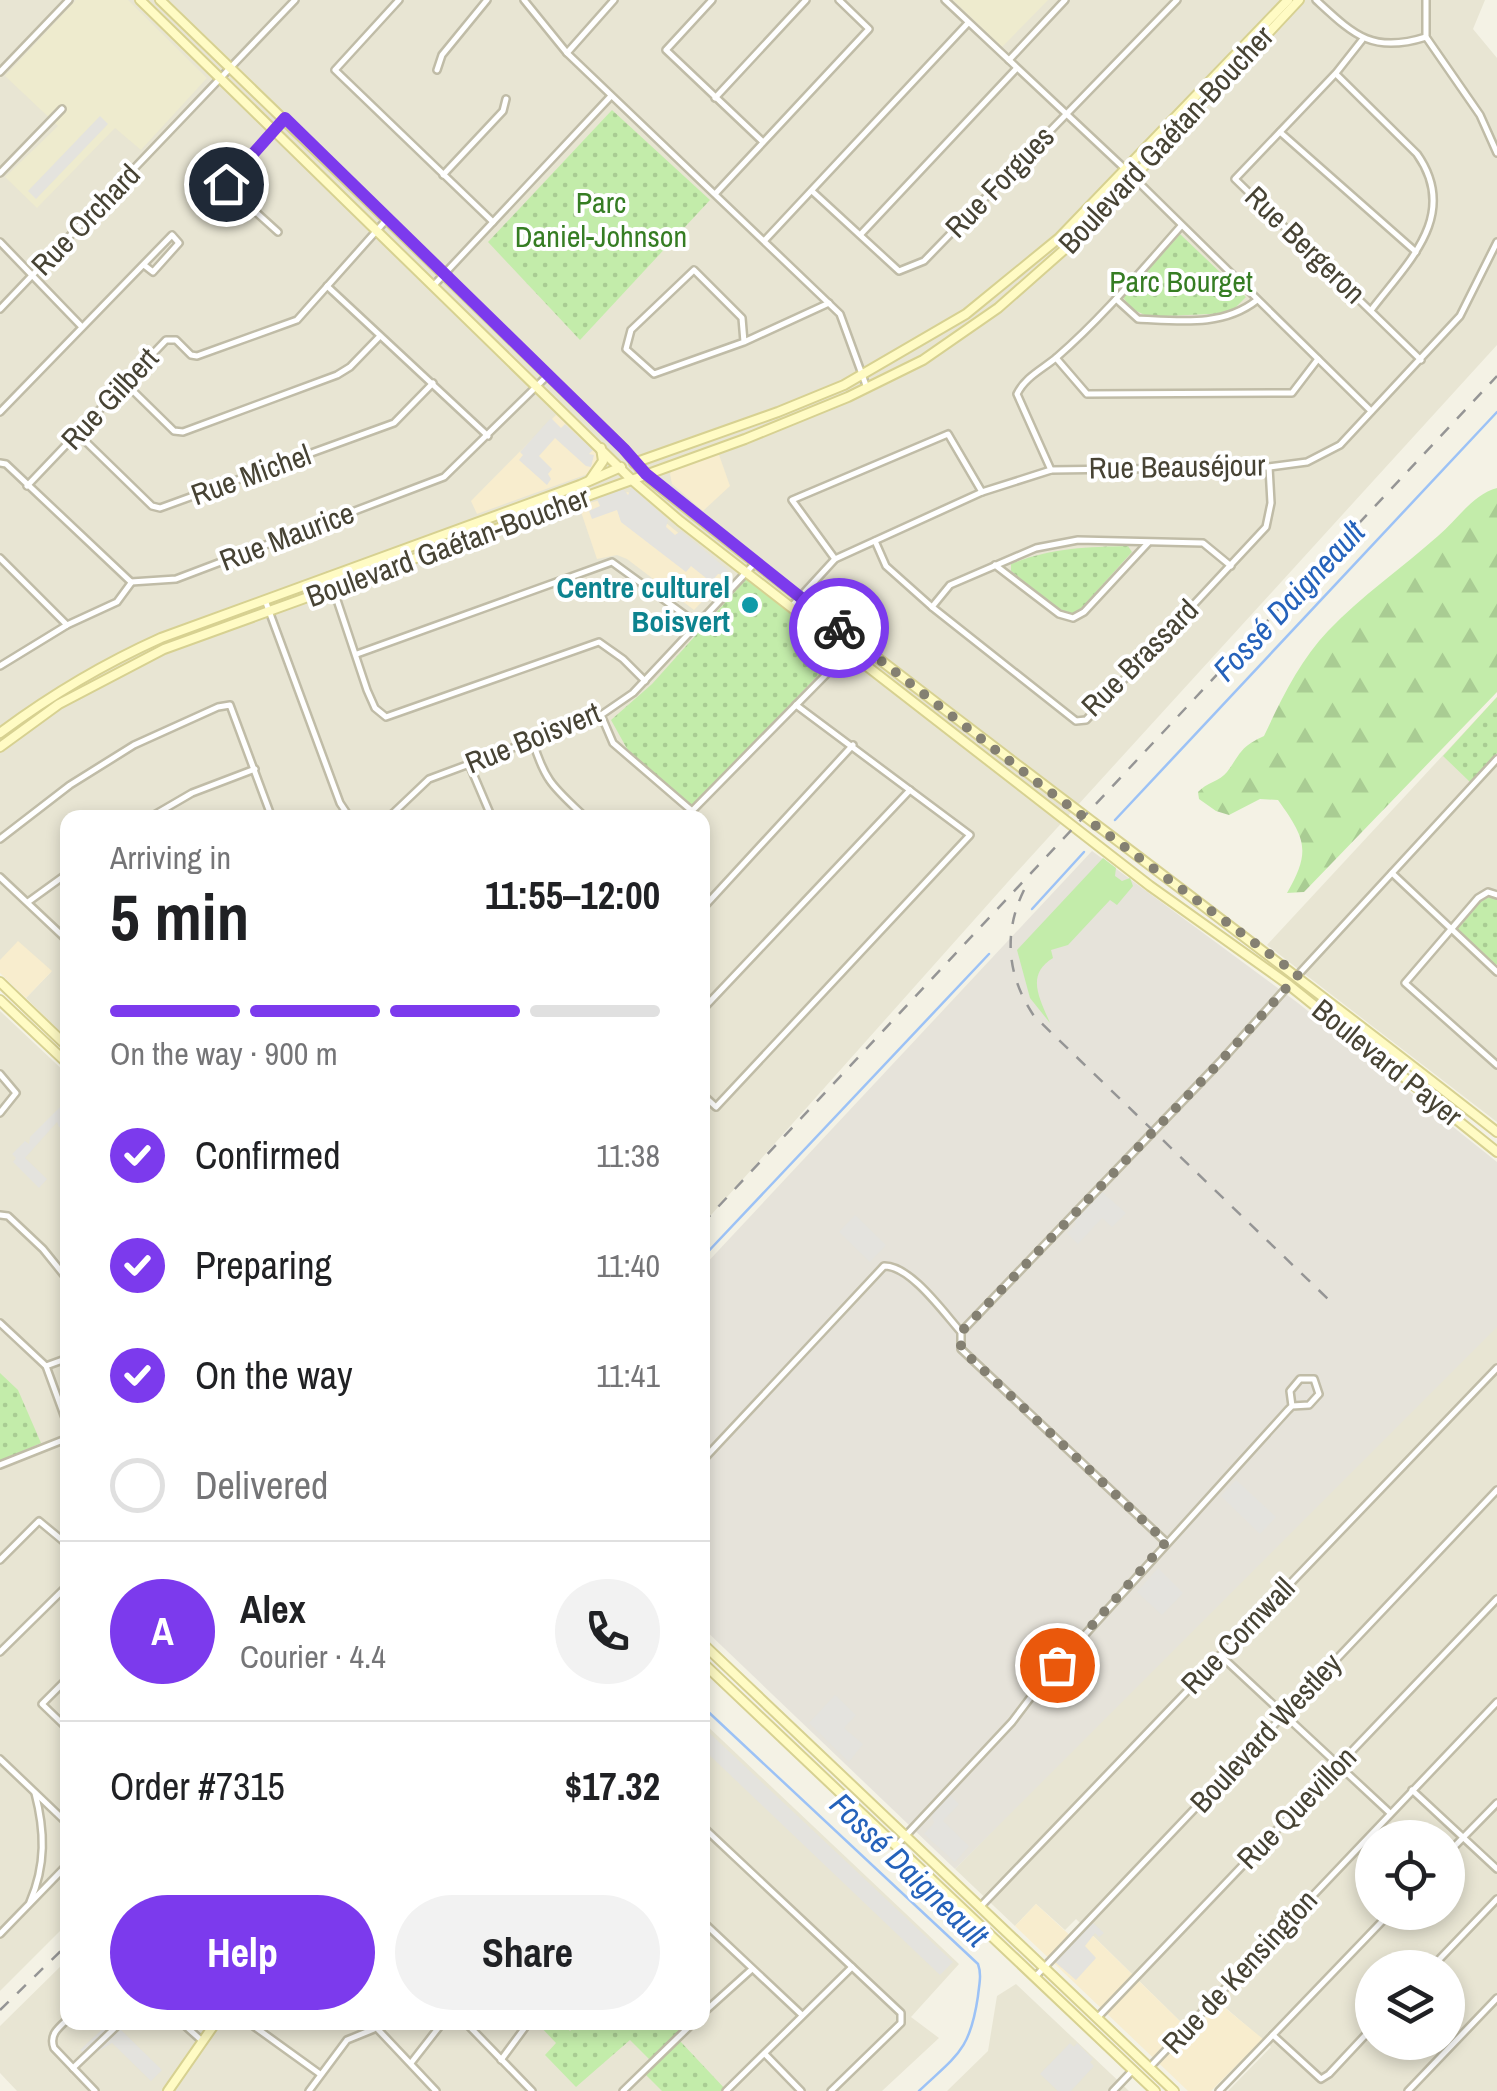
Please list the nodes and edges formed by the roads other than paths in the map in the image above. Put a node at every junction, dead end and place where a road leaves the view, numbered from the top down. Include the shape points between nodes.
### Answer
1 (69, 0) edge
2 (140, 0) edge
3 (160, 0) edge
4 (295, 0) edge
5 (399, 0) edge
6 (488, 0) edge
7 (524, 0) edge
8 (614, 0) edge
9 (712, 0) edge
10 (806, 0) edge
11 (839, 0) edge
12 (945, 0) edge
13 (1065, 0) edge
14 (1178, 0) edge
15 (1288, 0) edge
16 (1299, 0) edge
17 (1316, 0) edge
18 (1426, 0) edge
19 (968, 22) junction
20 (1426, 37) junction
21 (1362, 40) junction
22 (567, 53) junction
23 (1010, 60) junction
24 (232, 66) junction
25 (1017, 68) junction
26 (437, 70) dead end
27 (0, 72) edge
28 (1336, 73) junction
29 (223, 78) junction
30 (611, 96) junction
31 (506, 98) dead end
32 (715, 98) junction
33 (62, 109) dead end
34 (1066, 114) junction
35 (285, 118) junction
36 (276, 130) junction
37 (1280, 132) junction
38 (763, 142) junction
39 (1497, 153) edge
40 (1124, 168) junction
41 (0, 173) edge
42 (443, 174) junction
43 (1132, 178) junction
44 (812, 191) junction
45 (716, 192) junction
46 (388, 219) junction
47 (493, 222) junction
48 (1181, 226) junction
49 (278, 232) dead end
50 (378, 232) junction
51 (861, 234) junction
52 (765, 240) junction
53 (0, 242) edge
54 (1497, 242) edge
55 (1416, 252) junction
56 (144, 266) junction
57 (445, 274) junction
58 (32, 276) junction
59 (434, 285) junction
60 (327, 286) junction
61 (1116, 299) junction
62 (1256, 300) junction
63 (829, 303) junction
64 (0, 309) edge
65 (1372, 309) junction
66 (82, 327) junction
67 (380, 336) junction
68 (744, 342) junction
69 (1056, 358) junction
70 (1318, 359) junction
71 (1421, 360) junction
72 (862, 374) junction
73 (546, 376) junction
74 (125, 383) junction
75 (433, 383) junction
76 (536, 384) junction
77 (867, 388) junction
78 (1371, 411) junction
79 (0, 412) edge
80 (78, 434) junction
81 (488, 436) junction
82 (601, 448) junction
83 (635, 462) junction
84 (0, 463) edge
85 (1269, 466) junction
86 (620, 468) junction
87 (1050, 470) junction
88 (646, 474) junction
89 (632, 480) junction
90 (590, 481) junction
91 (27, 486) junction
92 (982, 492) junction
93 (492, 517) junction
94 (698, 517) junction
95 (689, 528) junction
96 (496, 529) junction
97 (875, 541) junction
98 (1150, 541) junction
99 (0, 558) edge
100 (834, 559) junction
101 (755, 563) junction
102 (995, 565) junction
103 (1231, 566) junction
104 (745, 574) junction
105 (329, 576) junction
106 (131, 582) junction
107 (333, 588) junction
108 (800, 598) junction
109 (265, 600) junction
110 (791, 607) junction
111 (932, 607) junction
112 (269, 613) junction
113 (696, 623) junction
114 (68, 625) junction
115 (857, 643) junction
116 (846, 653) junction
117 (0, 654) edge
118 (357, 654) junction
119 (8, 660) junction
120 (0, 666) edge
121 (645, 681) junction
122 (796, 705) junction
123 (601, 714) junction
124 (0, 733) edge
125 (533, 742) junction
126 (853, 745) junction
127 (0, 747) edge
128 (469, 764) junction
129 (1495, 765) edge
130 (254, 769) junction
131 (1027, 774) junction
132 (1019, 784) junction
133 (910, 790) junction
134 (162, 810) edge
135 (269, 810) edge
136 (345, 810) edge
137 (397, 810) edge
138 (489, 810) edge
139 (577, 810) edge
140 (691, 810) edge
141 (693, 810) edge
142 (0, 839) edge
143 (1392, 873) junction
144 (0, 877) edge
145 (60, 879) edge
146 (1497, 894) edge
147 (710, 900) edge
148 (28, 902) junction
149 (1450, 930) junction
150 (60, 932) edge
151 (1496, 968) edge
152 (1298, 975) junction
153 (0, 982) edge
154 (1289, 985) junction
155 (0, 1000) edge
156 (710, 1002) edge
157 (60, 1039) edge
158 (60, 1056) edge
159 (1497, 1066) edge
160 (0, 1074) edge
161 (710, 1101) edge
162 (0, 1113) edge
163 (1497, 1132) edge
164 (1497, 1152) edge
165 (0, 1214) edge
166 (60, 1270) edge
167 (0, 1323) edge
168 (961, 1332) junction
169 (60, 1361) edge
170 (46, 1366) junction
171 (1497, 1368) edge
172 (60, 1404) edge
173 (1292, 1406) junction
174 (60, 1441) edge
175 (710, 1452) edge
176 (0, 1465) edge
177 (1497, 1490) edge
178 (60, 1538) edge
179 (1166, 1542) junction
180 (0, 1560) edge
181 (60, 1593) edge
182 (1497, 1599) edge
183 (710, 1651) edge
184 (0, 1652) edge
185 (1220, 1655) junction
186 (710, 1670) edge
187 (60, 1686) edge
188 (1497, 1702) edge
189 (1284, 1715) junction
190 (60, 1721) edge
191 (0, 1759) edge
192 (1338, 1766) junction
193 (1412, 1790) junction
194 (35, 1793) junction
195 (1497, 1802) edge
196 (1390, 1813) junction
197 (60, 1816) edge
198 (1446, 1820) edge
199 (710, 1834) edge
200 (906, 1835) junction
201 (1465, 1835) edge
202 (1465, 1837) edge
203 (896, 1846) junction
204 (1497, 1870) edge
205 (60, 1872) edge
206 (1497, 1899) edge
207 (30, 1902) junction
208 (980, 1906) junction
209 (710, 1929) edge
210 (1373, 1930) edge
211 (0, 1934) edge
212 (1448, 1950) edge
213 (852, 1967) junction
214 (1045, 1967) junction
215 (752, 1968) junction
216 (1035, 1977) junction
217 (1497, 1998) edge
218 (710, 2007) edge
219 (802, 2016) junction
220 (1097, 2018) junction
221 (60, 2027) edge
222 (112, 2030) edge
223 (190, 2030) edge
224 (211, 2030) edge
225 (259, 2030) edge
226 (366, 2030) edge
227 (377, 2030) edge
228 (437, 2030) edge
229 (473, 2030) edge
230 (523, 2030) edge
231 (686, 2030) edge
232 (1272, 2035) junction
233 (203, 2042) junction
234 (1355, 2046) edge
235 (766, 2054) junction
236 (501, 2060) junction
237 (410, 2064) junction
238 (73, 2068) junction
239 (1149, 2068) junction
240 (1133, 2070) junction
241 (320, 2074) junction
242 (95, 2091) edge
243 (168, 2091) edge
244 (309, 2091) edge
245 (436, 2091) edge
246 (532, 2091) edge
247 (623, 2091) edge
248 (726, 2091) edge
249 (801, 2091) edge
250 (831, 2091) edge
251 (1114, 2091) edge
252 (1155, 2091) edge
253 (1174, 2091) edge
254 (1219, 2091) edge
255 (1408, 2091) edge

1 - 27 street
2 - 29 main road, Boulevard Payer
3 - 24 main road, Boulevard Payer
4 - 24 street, Rue Orchard
5 - 42 street via 335,70
6 - 26 street
7 - 22 street
8 - 22 street
9 - 32 street via 666,50
10 - 32 street
11 - 38 street via 869,29
12 - 19 street
13 - 23 street
14 - 34 street, Rue Forgues
15 - 40 main road, Boulevard Gaétan-Boucher
16 - 43 main road, Boulevard Gaétan-Boucher
17 - 21 street
18 - 20 street
19 - 23 street
19 - 44 street
20 - 21 street via 1399,45
20 - 39 street via 1480,115
21 - 28 street, Rue Bergeron
22 - 30 street
23 - 25 street
24 - 29 street, Rue Orchard
24 - 35 main road, Boulevard Payer
25 - 34 street
25 - 51 street
28 - 37 street, Rue Bergeron
28 - 55 street via 1426,166 1435,198
29 - 36 main road, Boulevard Payer
29 - 58 street, Rue Orchard
30 - 45 street
30 - 47 street
31 - 42 street via 503,111
32 - 38 street
33 - 41 street
34 - 40 street
34 - 51 street, Rue Forgues via 924,260 899,270
35 - 36 street
35 - 46 main road, Boulevard Payer
36 - 49 street via 226,184
36 - 50 main road, Boulevard Payer
37 - 55 street
37 - 65 street, Rue Bergeron via 1236,179
38 - 45 street
40 - 43 street
40 - 72 main road, Boulevard Gaétan-Boucher via 1011,280
42 - 47 street
43 - 48 street
43 - 77 main road, Boulevard Gaétan-Boucher via 998,308 923,360
44 - 51 street, Rue Forgues
44 - 52 street
45 - 52 street
46 - 50 street, Rue Gilbert
46 - 57 main road, Boulevard Payer
47 - 57 street
48 - 61 street
48 - 62 street
50 - 59 main road, Boulevard Payer
50 - 60 street, Rue Gilbert
52 - 63 street
53 - 58 street
54 - 71 street, Rue Beauséjour via 1460,316
55 - 65 street
56 - 56 street via 172,235 180,243 153,272
56 - 66 street
57 - 59 street
57 - 73 main road, Boulevard Payer
58 - 64 street, Rue Orchard
58 - 66 street
59 - 76 main road, Boulevard Payer
60 - 67 street
60 - 74 street, Rue Gilbert via 297,320 197,356 166,340
61 - 62 street via 1138,319 1162,320 1218,320
61 - 69 street
62 - 70 street
63 - 68 street
63 - 72 street via 840,314
65 - 71 street, Rue Bergeron
66 - 79 street
67 - 74 street via 336,375 183,432 174,431
67 - 75 street
68 - 68 street via 654,374 626,349 631,330 694,270 742,318
69 - 70 street via 1087,394 1292,393
69 - 87 street via 1017,394
70 - 78 street
71 - 78 street, Rue Beauséjour
72 - 77 street
72 - 83 main road, Boulevard Gaétan-Boucher via 778,412
73 - 76 street, Rue Maurice
73 - 83 main road, Boulevard Payer
74 - 80 street, Rue Gilbert
75 - 80 street, Rue Michel via 394,423 160,508
75 - 81 street
76 - 81 street, Rue Maurice
76 - 82 main road, Boulevard Payer
77 - 88 main road, Boulevard Gaétan-Boucher
78 - 85 street, Rue Beauséjour via 1340,445 1307,462
80 - 91 street, Rue Gilbert
81 - 106 street, Rue Maurice via 444,477 176,579
82 - 86 main road, Boulevard Payer
82 - 90 main road via 602,461
83 - 86 main road, Boulevard Gaétan-Boucher
83 - 88 main road, Boulevard Payer
84 - 91 street
85 - 87 street, Rue Beauséjour
85 - 103 street, Rue Brassard via 1266,527
86 - 89 main road, Boulevard Payer
86 - 90 main road, Boulevard Gaétan-Boucher
87 - 92 street, Rue Beauséjour
88 - 89 main road, Boulevard Gaétan-Boucher
88 - 94 main road, Boulevard Payer
89 - 95 main road, Boulevard Payer
89 - 96 main road, Boulevard Gaétan-Boucher
90 - 93 main road, Boulevard Gaétan-Boucher
91 - 106 street
92 - 97 street, Rue Beauséjour
92 - 100 street via 948,434 792,500
93 - 96 main road
93 - 105 main road, Boulevard Gaétan-Boucher
94 - 95 main road
94 - 101 main road, Boulevard Payer
95 - 104 main road, Boulevard Payer
96 - 107 main road, Boulevard Gaétan-Boucher
97 - 100 street, Rue Beauséjour
97 - 111 street, Rue Brassard via 886,566
98 - 102 street via 1078,540
98 - 102 street via 1073,618
98 - 103 street via 1203,543
99 - 114 street
100 - 108 street, Rue Beauséjour
101 - 104 street, Rue Boisvert
101 - 108 main road, Boulevard Payer
102 - 111 street via 950,585
103 - 111 street, Rue Brassard via 1086,720 1076,720
104 - 110 main road, Boulevard Payer
104 - 113 street, Rue Boisvert
105 - 107 street
105 - 109 main road, Boulevard Gaétan-Boucher
106 - 114 street via 117,602
107 - 112 main road, Boulevard Gaétan-Boucher
107 - 118 street
108 - 110 street, Rue Beauséjour
108 - 115 main road, Boulevard Payer
109 - 112 street
109 - 124 main road, Boulevard Gaétan-Boucher via 115,658
110 - 116 main road, Boulevard Payer
112 - 127 main road, Boulevard Gaétan-Boucher via 138,660
112 - 136 street
113 - 118 street via 612,562
113 - 121 street, Rue Boisvert
114 - 119 street
115 - 116 street
115 - 131 main road, Boulevard Payer
116 - 122 street
116 - 132 main road, Boulevard Payer
117 - 119 street
118 - 121 street via 375,708 386,717 599,642
119 - 120 street
121 - 123 street, Rue Boisvert
122 - 126 street
122 - 141 street
123 - 125 street, Rue Boisvert
123 - 140 street via 613,742
125 - 128 street, Rue Boisvert
125 - 139 street via 551,786
126 - 133 street
126 - 147 street
128 - 137 street, Rue Boisvert via 429,780
128 - 138 street
129 - 143 street
130 - 134 street
130 - 135 street
130 - 142 street via 230,706 218,707 134,745
131 - 132 main road
131 - 152 main road, Boulevard Payer
132 - 154 main road, Boulevard Payer
133 - 156 street
133 - 161 street via 970,836 716,1107
143 - 149 street
143 - 152 street
144 - 148 street
145 - 148 street
146 - 149 street via 1478,898
148 - 150 street
149 - 151 street
149 - 159 street via 1404,983
152 - 154 street
152 - 163 main road, Boulevard Payer
153 - 157 main road
154 - 164 main road, Boulevard Payer
154 - 168 street
155 - 158 main road
160 - 162 street via 16,1092
165 - 166 street
167 - 170 street
168 - 175 street via 917,1282 884,1266
168 - 179 street via 961,1349
169 - 170 street
170 - 172 street
171 - 185 street, Rue Cornwall
173 - 173 street via 1309,1405 1319,1394 1314,1379 1300,1379 1290,1391
173 - 179 street
174 - 176 street
177 - 189 street, Boulevard Westley
178 - 180 street via 39,1521
179 - 200 street
181 - 184 street
182 - 192 street, Rue Quevillon
183 - 200 main road
185 - 189 street
185 - 208 street, Rue Cornwall
186 - 203 main road
187 - 190 street via 42,1704
188 - 193 street, Rue de Kensington
189 - 192 street
189 - 214 street, Boulevard Westley
191 - 194 street
192 - 196 street
192 - 220 street, Rue Quevillon
193 - 196 street, Rue de Kensington
193 - 198 street
194 - 197 street
194 - 207 street via 43,1858
195 - 201 street
196 - 239 street, Rue de Kensington
199 - 213 street
200 - 203 street
200 - 208 main road
202 - 204 street
203 - 216 main road
205 - 207 street
206 - 212 street
207 - 211 street
208 - 214 main road
209 - 215 street
210 - 232 street
213 - 219 street
213 - 250 street via 901,2023
214 - 216 street, Boulevard Westley
214 - 220 main road
215 - 218 street
215 - 219 street
216 - 240 main road
217 - 255 street
219 - 235 street
220 - 239 main road
221 - 238 street via 52,2041
222 - 238 street
223 - 233 street
224 - 233 main road
225 - 241 street
226 - 241 street via 347,2040
227 - 237 street
228 - 237 street
229 - 236 street
230 - 236 street
231 - 247 street
232 - 234 street via 1320,2079
232 - 254 street
233 - 243 main road
235 - 248 street
235 - 249 street
236 - 246 street
237 - 245 street
238 - 242 street
239 - 253 main road
240 - 251 street
240 - 252 main road
241 - 244 street

